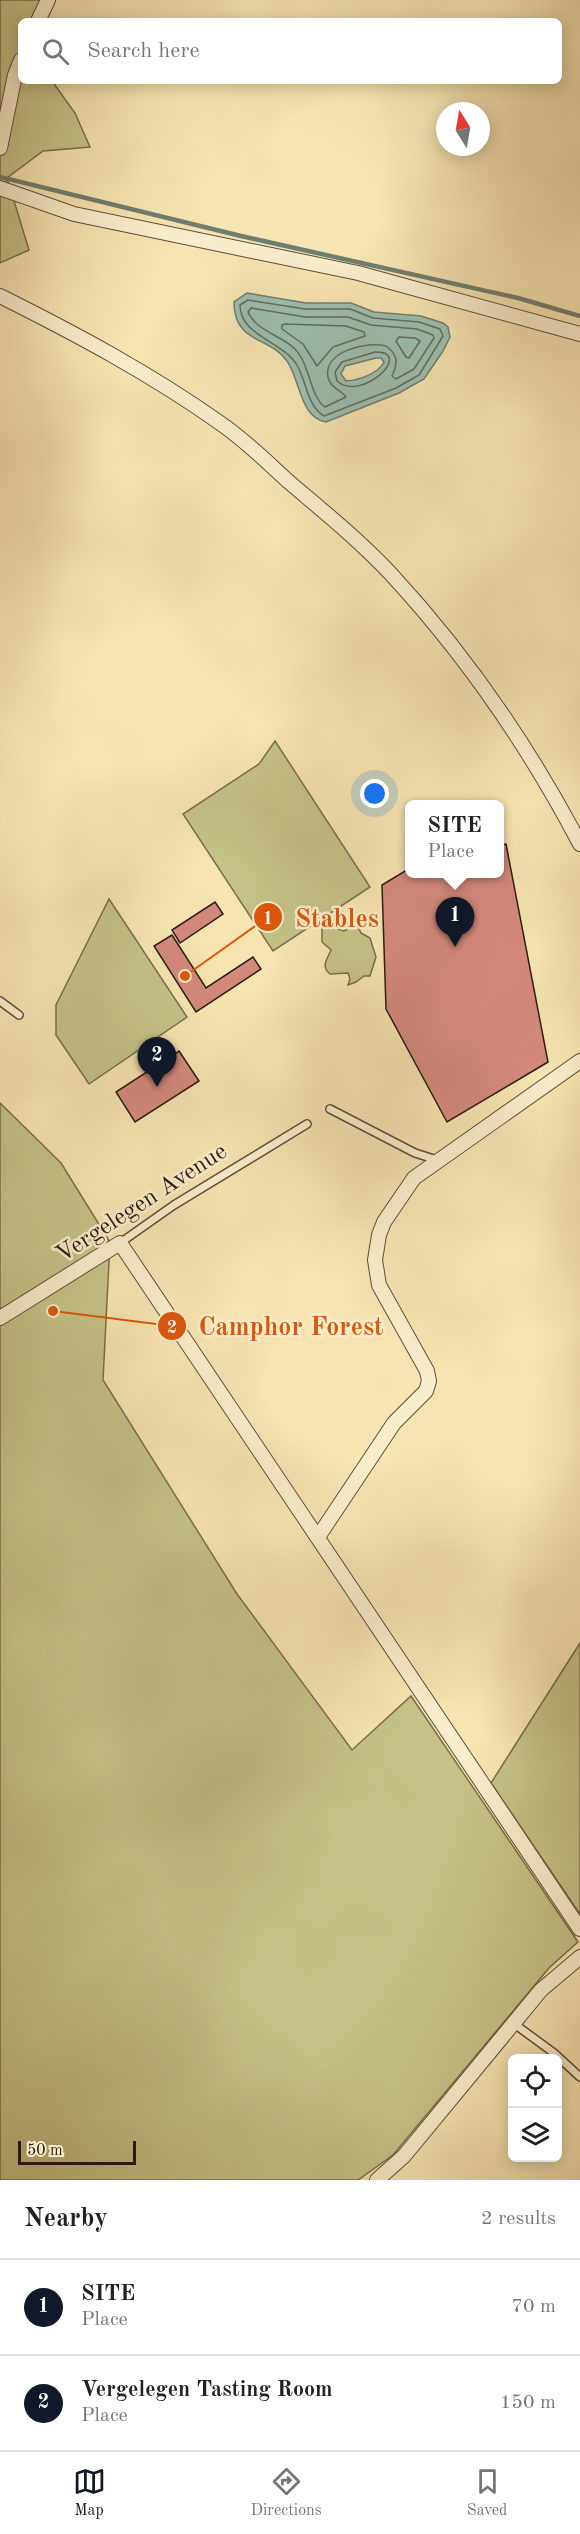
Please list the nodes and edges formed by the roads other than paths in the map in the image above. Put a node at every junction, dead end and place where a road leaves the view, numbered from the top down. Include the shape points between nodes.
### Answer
1 (48, 0) edge
2 (39, 18) edge
3 (18, 68) edge
4 (0, 148) edge
5 (0, 188) edge
6 (0, 296) edge
7 (580, 334) edge
8 (580, 844) edge
9 (0, 1001) edge
10 (19, 1015) dead end
11 (580, 1061) edge
12 (330, 1109) dead end
13 (307, 1124) dead end
14 (437, 1160) junction
15 (120, 1243) junction
16 (0, 1318) edge
17 (318, 1538) junction
18 (580, 1929) edge
19 (580, 1957) edge
20 (513, 2023) junction
21 (580, 2077) edge
22 (377, 2180) edge

1 - 2 street
3 - 4 street
5 - 7 street via 74,214 358,273
6 - 8 street via 75,333 223,424 389,572 477,680 559,804
9 - 10 lane
11 - 14 street
12 - 14 lane via 415,1153
13 - 15 lane, Vergelegen Avenue via 174,1205
14 - 17 street via 414,1178 384,1222 375,1260 379,1285 427,1371 428,1386 423,1396 394,1423
15 - 16 street, Vergelegen Avenue
15 - 17 street
17 - 18 street
19 - 20 street via 553,1979
20 - 21 lane
20 - 22 street via 452,2101 404,2156

